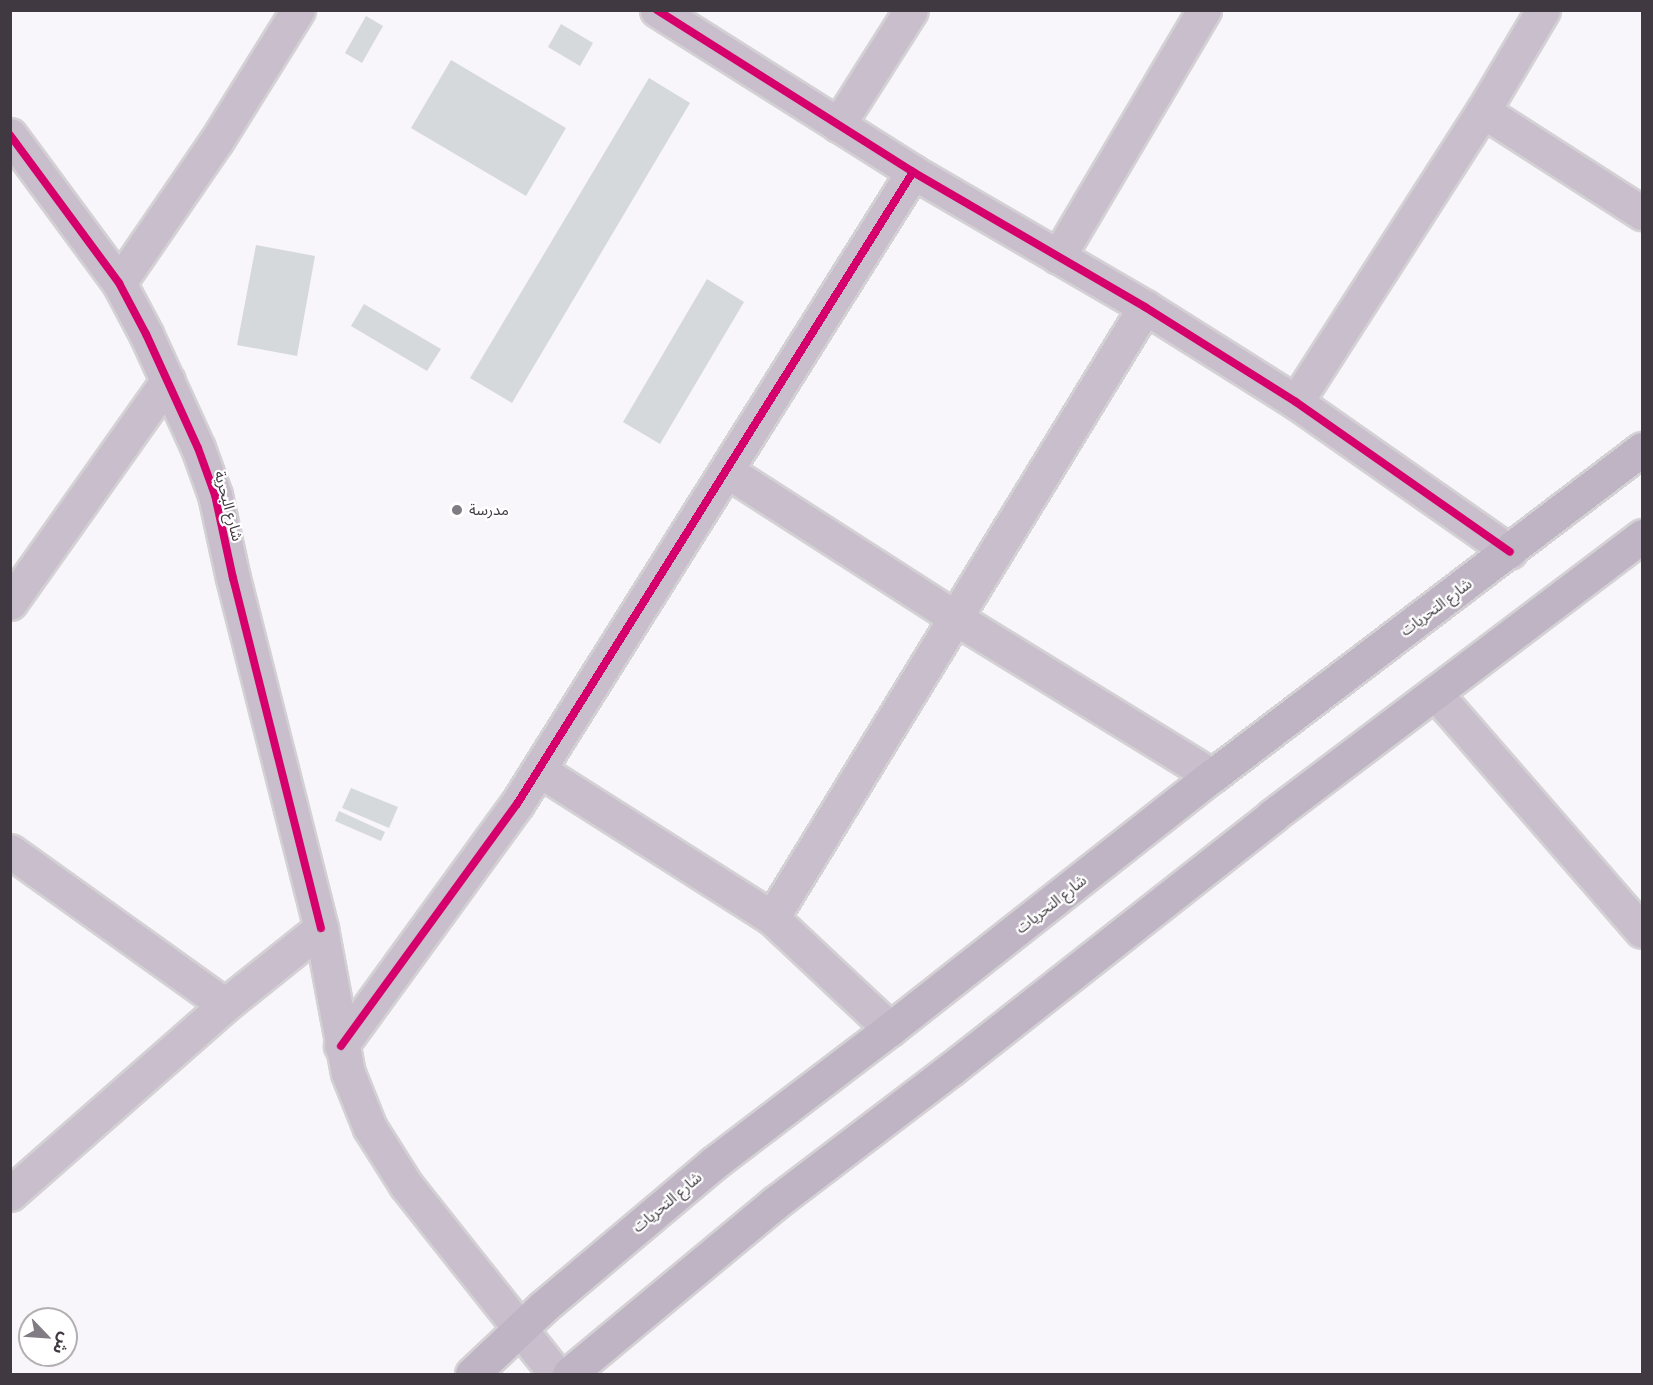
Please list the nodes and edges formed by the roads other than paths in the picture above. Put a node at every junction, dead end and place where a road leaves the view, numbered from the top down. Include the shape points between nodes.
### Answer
1 (298, 10) edge
2 (657, 10) edge
3 (910, 10) edge
4 (1204, 10) edge
5 (1543, 10) edge
6 (1483, 111) junction
7 (838, 125) junction
8 (10, 135) edge
9 (913, 172) junction
10 (1642, 213) edge
11 (1058, 256) junction
12 (119, 283) junction
13 (1145, 307) junction
14 (168, 380) junction
15 (1296, 402) junction
16 (1642, 449) edge
17 (727, 471) junction
18 (1642, 536) edge
19 (1510, 552) junction
20 (10, 603) edge
21 (954, 617) junction
22 (1435, 693) junction
23 (539, 770) junction
24 (1212, 776) junction
25 (10, 851) edge
26 (772, 918) junction
27 (321, 928) junction
28 (1642, 931) edge
29 (225, 1005) junction
30 (890, 1029) junction
31 (341, 1046) junction
32 (10, 1194) edge
33 (520, 1328) junction
34 (472, 1374) edge
35 (556, 1374) edge
36 (569, 1374) edge

1 - 12 street via 217,140
2 - 7 street
3 - 7 street
4 - 11 street
5 - 6 street
6 - 10 street
6 - 15 street
7 - 9 street
8 - 12 street, شارع البحرية
9 - 11 street
9 - 17 street
11 - 13 street
12 - 14 street, شارع البحرية
13 - 15 street
13 - 21 street
14 - 20 street
14 - 27 street, شارع البحرية via 215,495
15 - 19 street
16 - 19 main road, شارع التحريات
17 - 21 street
17 - 23 street
18 - 22 main road
19 - 24 main road, شارع التحريات
21 - 24 street
21 - 26 street
22 - 28 street
22 - 36 main road via 775,1203
23 - 26 street
23 - 31 street
24 - 30 main road, شارع التحريات
25 - 29 street
26 - 30 street
27 - 29 street
27 - 31 street, شارع البحرية
29 - 32 street
30 - 33 main road, شارع التحريات via 714,1163
31 - 33 street, شارع البحرية via 357,1101 382,1149
33 - 34 main road, شارع التحريات
33 - 35 street, شارع البحرية

